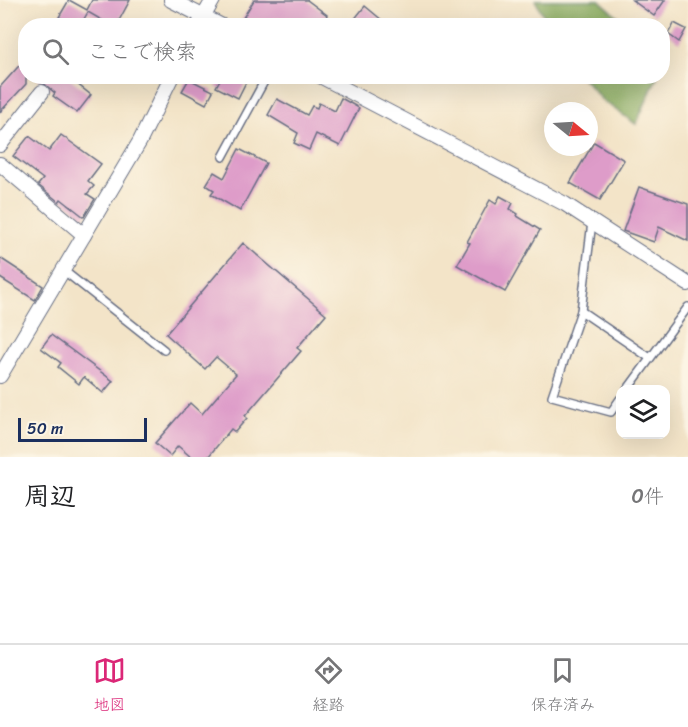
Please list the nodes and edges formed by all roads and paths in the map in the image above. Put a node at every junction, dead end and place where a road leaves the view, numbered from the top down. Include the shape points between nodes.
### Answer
1 (171, 0) edge
2 (213, 0) edge
3 (197, 18) edge
4 (203, 18) edge
5 (168, 84) edge
6 (263, 84) edge
7 (335, 84) edge
8 (42, 92) dead end
9 (0, 145) edge
10 (223, 157) dead end
11 (0, 164) edge
12 (592, 221) junction
13 (84, 235) junction
14 (63, 270) junction
15 (688, 284) edge
16 (688, 307) edge
17 (581, 311) junction
18 (164, 350) dead end
19 (650, 358) junction
20 (0, 376) edge
21 (631, 385) edge
22 (616, 405) edge

1 - 3 street
2 - 4 street
5 - 13 street via 140,141
6 - 10 lane
7 - 12 street
8 - 9 street
11 - 13 street
12 - 15 street
12 - 17 lane
13 - 14 street
14 - 18 lane
14 - 20 street
16 - 19 lane
17 - 19 lane
17 - 22 lane via 552,396 611,411
19 - 21 lane

